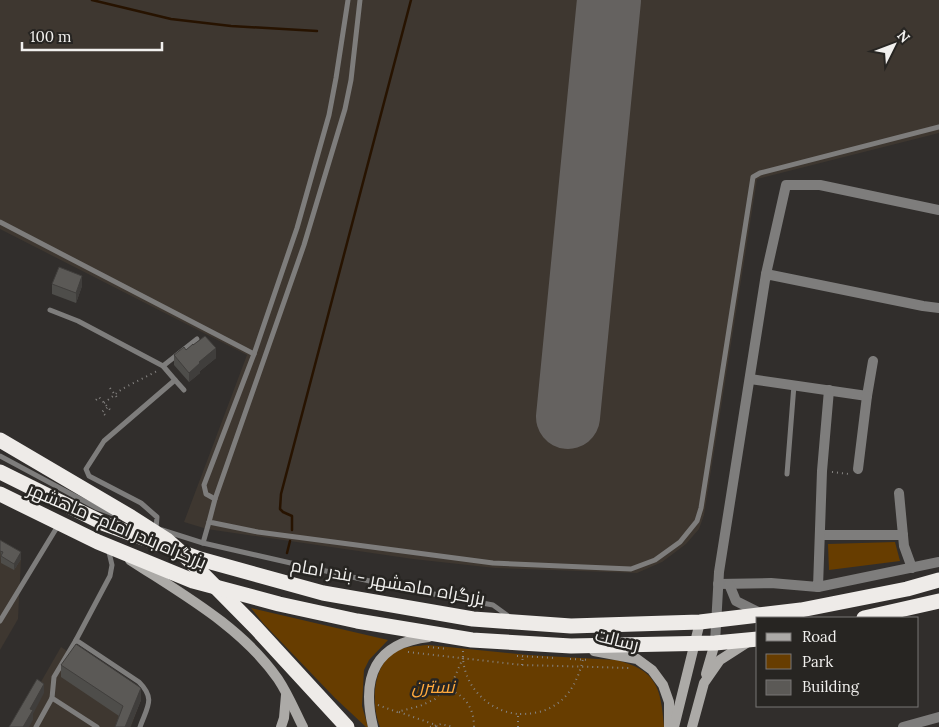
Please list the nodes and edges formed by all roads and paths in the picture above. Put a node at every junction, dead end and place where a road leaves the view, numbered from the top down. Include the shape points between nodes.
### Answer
1 (348, 0) edge
2 (360, 0) edge
3 (939, 126) edge
4 (939, 210) edge
5 (0, 222) edge
6 (766, 274) junction
7 (939, 308) edge
8 (50, 310) dead end
9 (197, 339) edge
10 (254, 354) junction
11 (873, 361) dead end
12 (163, 366) junction
13 (750, 378) junction
14 (175, 380) junction
15 (794, 385) junction
16 (110, 388) dead end
17 (184, 390) dead end
18 (829, 390) junction
19 (115, 394) junction
20 (867, 396) junction
21 (96, 400) dead end
22 (119, 400) dead end
23 (104, 403) junction
24 (108, 407) junction
25 (110, 411) dead end
26 (105, 415) dead end
27 (0, 440) edge
28 (0, 456) edge
29 (858, 469) joint
30 (822, 471) junction
31 (0, 472) edge
32 (787, 474) dead end
33 (899, 493) dead end
34 (0, 494) edge
35 (213, 498) junction
36 (209, 522) junction
37 (59, 523) junction
38 (156, 528) junction
39 (820, 535) junction
40 (903, 535) junction
41 (202, 543) junction
42 (108, 546) junction
43 (939, 562) edge
44 (912, 568) junction
45 (939, 580) edge
46 (718, 584) junction
47 (729, 584) junction
48 (818, 587) junction
49 (939, 601) edge
50 (763, 615) junction
51 (868, 617) edge
52 (716, 620) junction
53 (0, 621) edge
54 (518, 622) junction
55 (700, 622) junction
56 (447, 635) junction
57 (466, 638) junction
58 (756, 639) edge
59 (76, 640) junction
60 (756, 640) edge
61 (694, 643) junction
62 (715, 643) junction
63 (578, 647) junction
64 (403, 651) dead end
65 (463, 658) junction
66 (581, 668) junction
67 (651, 668) junction
68 (704, 683) junction
69 (446, 689) junction
70 (286, 694) junction
71 (52, 698) junction
72 (378, 698) dead end
73 (378, 705) junction
74 (397, 712) junction
75 (380, 713) dead end
76 (518, 714) junction
77 (939, 717) edge
78 (437, 726) edge
79 (910, 726) edge
80 (36, 727) edge
81 (97, 727) edge
82 (140, 727) edge
83 (281, 727) edge
84 (302, 727) edge
85 (347, 727) edge
86 (373, 727) edge
87 (430, 727) edge
88 (452, 727) edge
89 (474, 727) edge
90 (518, 727) edge
91 (669, 727) edge
92 (674, 727) edge
93 (692, 727) edge

1 - 10 lane via 329,115 297,228
2 - 35 lane via 352,80 345,109 304,245
3 - 36 lane via 753,177 701,508 697,521 680,542 655,560 631,569 493,563 258,532
4 - 6 street via 820,185 786,185
5 - 10 lane
6 - 7 street
6 - 13 street
8 - 12 lane via 78,321
9 - 12 lane
10 - 35 lane via 204,486 205,492
11 - 20 street
12 - 14 lane
12 - 19 path
13 - 15 street
13 - 46 street
14 - 17 lane
14 - 38 lane via 104,441 86,469 89,476 141,503 157,517
15 - 18 street
15 - 32 lane
16 - 19 path
18 - 20 street
18 - 30 street
19 - 22 path
19 - 23 path
20 - 29 street
21 - 23 path via 99,397
23 - 24 path
24 - 25 path
24 - 26 path via 101,411
27 - 85 highway via 167,540 208,578
28 - 38 lane via 97,508
29 - 30 path via 850,474
30 - 39 street
31 - 54 highway, بزرگراه ماهشهر - بندر امام via 106,524 200,559 323,593 473,619
33 - 40 street
34 - 37 highway, بزرگراه بندر امام- ماهشهر
35 - 36 lane
36 - 41 lane
37 - 42 highway, بزرگراه بندر امام- ماهشهر
37 - 53 lane
38 - 41 lane
39 - 40 street
39 - 48 street
40 - 44 street
41 - 54 lane via 396,587 493,605
42 - 56 highway, بزرگراه بندر امام- ماهشهر via 193,581 279,604 357,621
42 - 59 lane via 112,564 110,576
42 - 70 main road via 219,620 261,658
43 - 44 street
44 - 48 street
45 - 50 highway, بزرگراه ماهشهر - بندر امام via 907,589
46 - 47 street
46 - 52 street
47 - 48 street
47 - 50 street via 736,601
49 - 51 highway
50 - 52 highway, بزرگراه ماهشهر - بندر امام
52 - 55 highway, بزرگراه ماهشهر - بندر امام
52 - 62 street
54 - 55 highway, بزرگراه ماهشهر - بندر امام via 571,626
55 - 61 main road
56 - 57 highway, بزرگراه بندر امام- ماهشهر
56 - 86 main road via 401,643 379,661 369,690
57 - 63 highway, بزرگراه بندر امام- ماهشهر
57 - 65 path
58 - 62 highway, بزرگراه بندر امام- ماهشهر
59 - 71 lane via 54,677
59 - 82 lane via 146,689 149,702
60 - 68 main road via 720,660
61 - 62 highway, بزرگراه بندر امام- ماهشهر
61 - 63 highway, بزرگراه بندر امام- ماهشهر
61 - 92 main road
62 - 68 main road
63 - 66 path
63 - 67 main road, رسالت via 637,659
64 - 65 path
65 - 66 path
65 - 69 path
65 - 76 path via 478,695 499,710
66 - 67 path
66 - 76 path via 571,689 556,705 544,712
67 - 91 main road, رسالت via 663,685 669,702
68 - 93 main road
69 - 74 path via 420,706
69 - 89 path via 456,691 464,698 474,717
70 - 83 main road
70 - 84 main road
71 - 80 lane
71 - 81 lane
72 - 73 path
73 - 74 path
73 - 75 path
74 - 78 path
76 - 90 path
77 - 79 street
78 - 87 path
78 - 88 path

